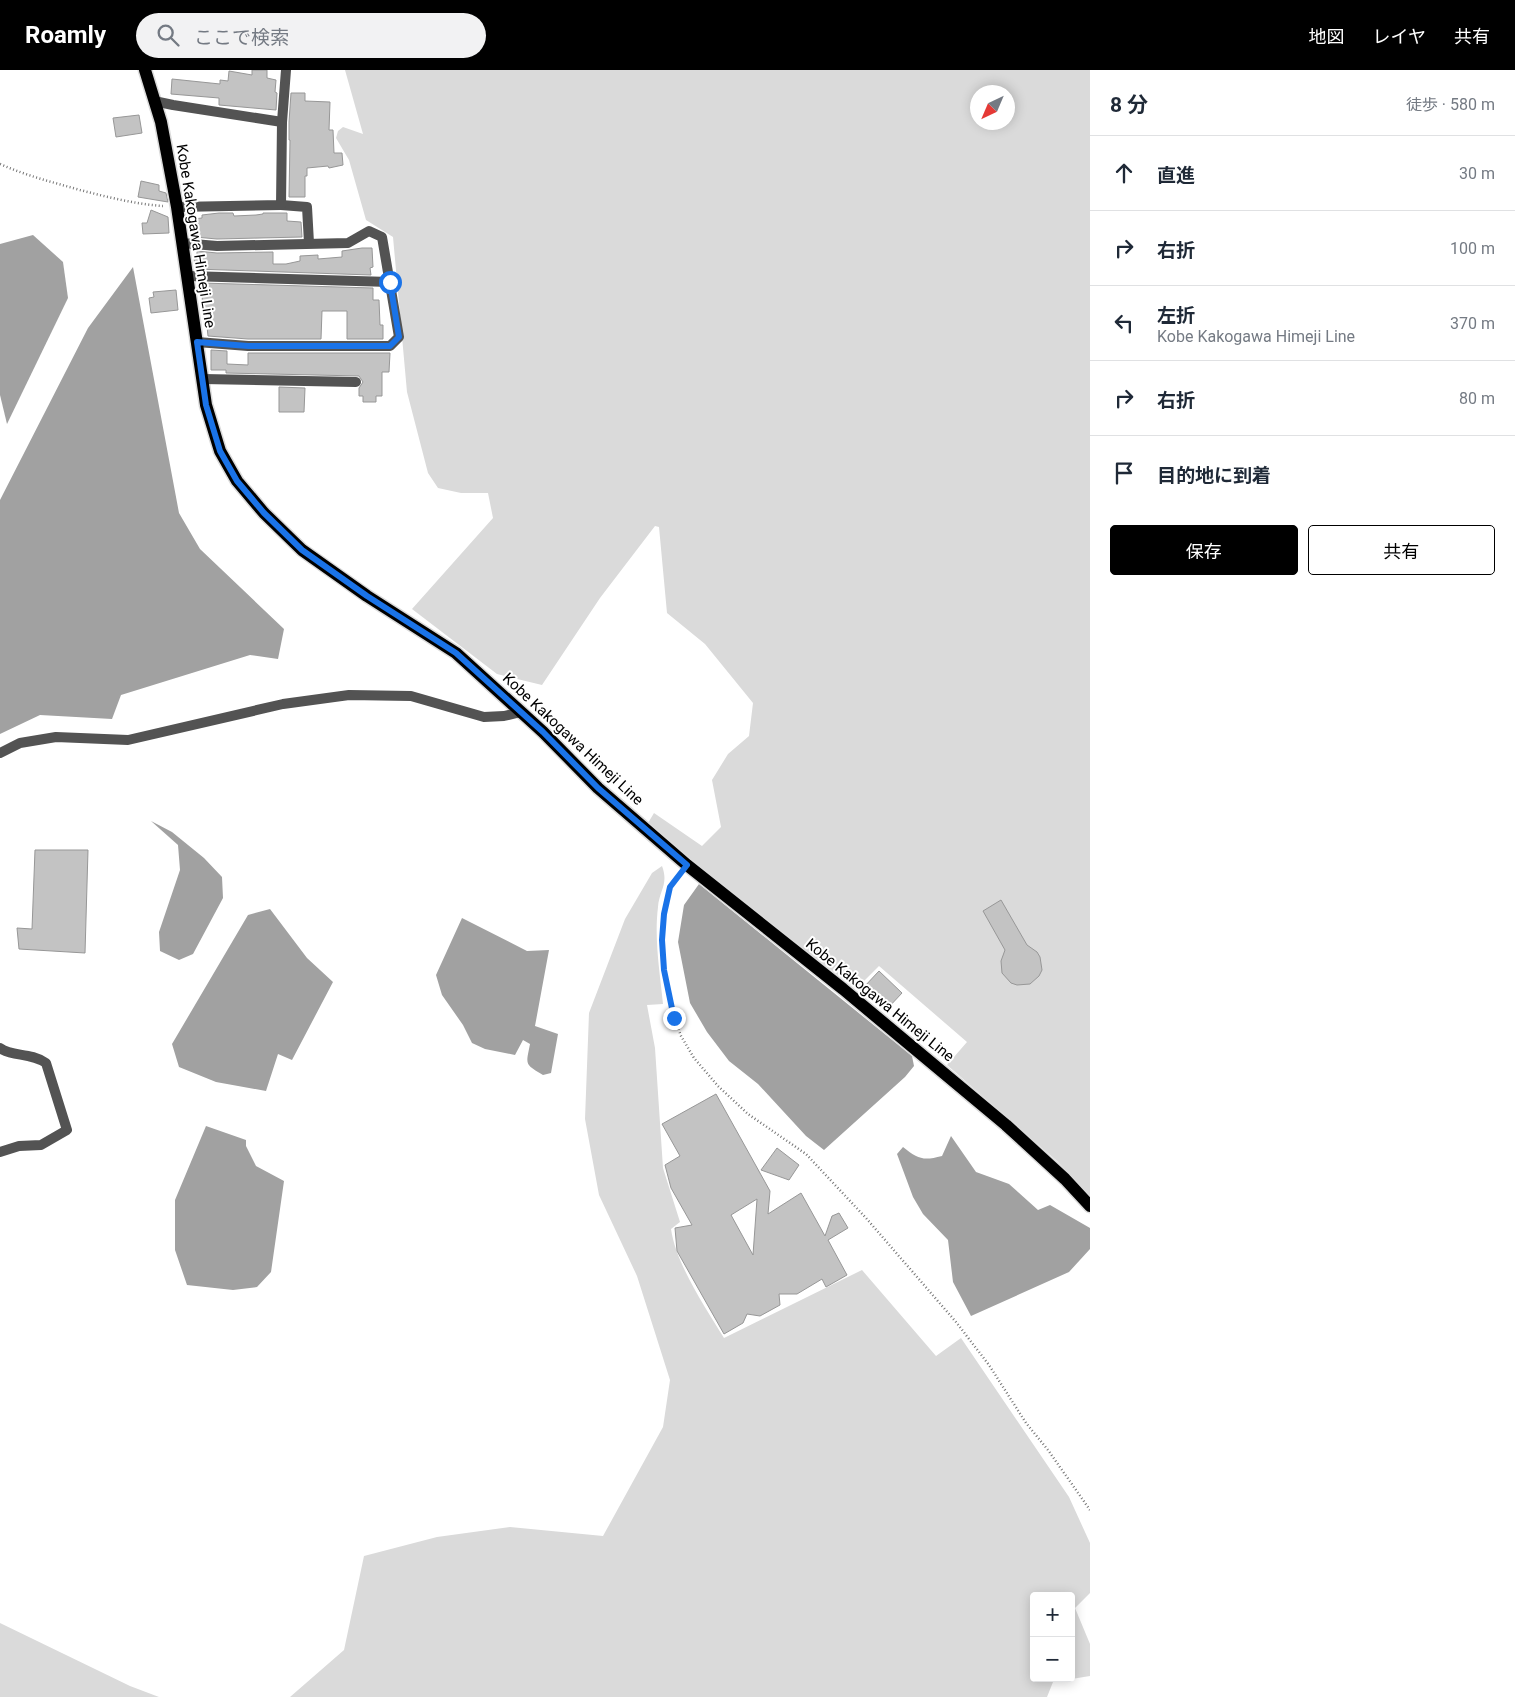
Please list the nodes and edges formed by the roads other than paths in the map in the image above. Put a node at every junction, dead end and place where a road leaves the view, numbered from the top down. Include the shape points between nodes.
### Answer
1 (145, 70) edge
2 (286, 70) edge
3 (154, 100) junction
4 (282, 122) junction
5 (281, 205) junction
6 (177, 206) junction
7 (182, 243) junction
8 (309, 243) junction
9 (188, 276) junction
10 (390, 282) junction
11 (197, 342) junction
12 (203, 379) junction
13 (356, 382) dead end
14 (520, 712) junction
15 (0, 753) edge
16 (0, 1048) edge
17 (0, 1152) edge
18 (1090, 1206) edge

1 - 3 main road, Kobe Kakogawa Himeji Line
2 - 4 street
3 - 4 street
3 - 6 main road, Kobe Kakogawa Himeji Line
4 - 5 street
5 - 6 street
5 - 8 street via 307,207
6 - 7 main road, Kobe Kakogawa Himeji Line
7 - 8 street via 217,246
7 - 9 main road, Kobe Kakogawa Himeji Line
8 - 10 street via 348,243 369,231 382,238
9 - 10 street
9 - 11 main road, Kobe Kakogawa Himeji Line
10 - 11 street via 399,337 390,346 248,346
11 - 12 main road, Kobe Kakogawa Himeji Line
12 - 13 street
12 - 14 main road, Kobe Kakogawa Himeji Line via 206,405 220,451 237,481 264,513 302,550 456,653
14 - 15 street via 484,717 411,696 350,696 283,704 128,740 56,737 20,743
14 - 18 main road, Kobe Kakogawa Himeji Line via 598,788 687,865 1006,1125
16 - 17 street via 5,1052 37,1057 46,1063 67,1130 41,1145 19,1146

